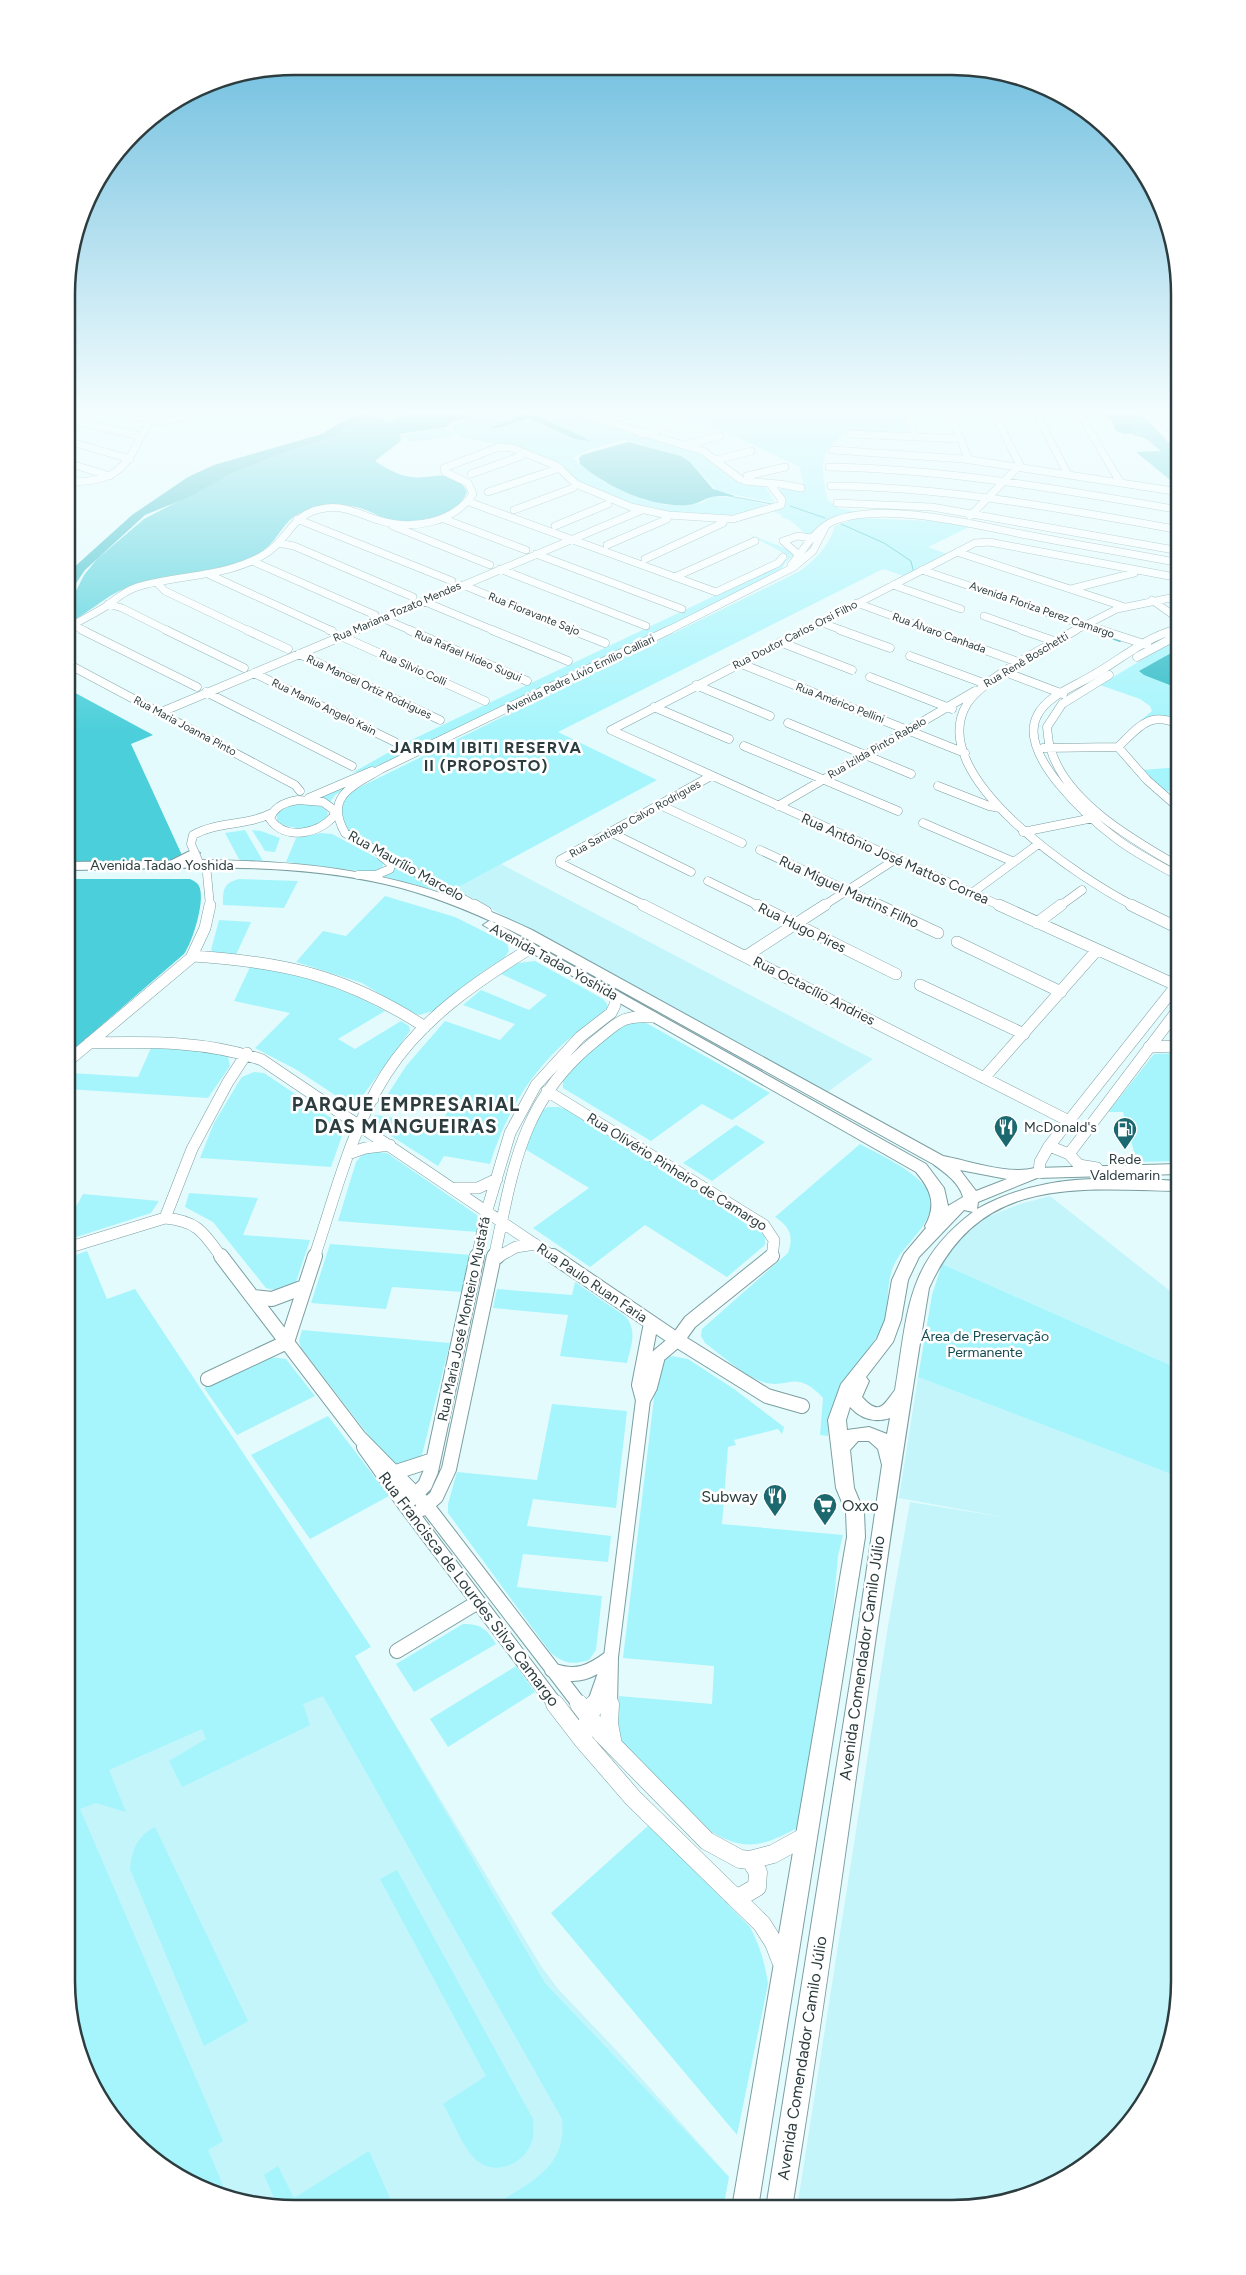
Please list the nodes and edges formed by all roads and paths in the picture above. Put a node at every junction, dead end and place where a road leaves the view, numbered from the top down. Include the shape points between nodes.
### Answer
1 (295, 520) edge
2 (300, 520) edge
3 (433, 520) edge
4 (450, 520) edge
5 (520, 520) edge
6 (569, 520) edge
7 (617, 520) edge
8 (664, 520) edge
9 (690, 520) edge
10 (714, 520) edge
11 (736, 520) edge
12 (834, 520) edge
13 (944, 520) edge
14 (1012, 520) edge
15 (1123, 520) edge
16 (382, 521) joint
17 (706, 521) junction
18 (730, 522) junction
19 (413, 524) junction
20 (555, 526) dead end
21 (826, 526) junction
22 (1171, 528) edge
23 (712, 529) junction
24 (406, 531) junction
25 (811, 536) junction
26 (572, 539) junction
27 (755, 541) dead end
28 (278, 543) junction
29 (820, 543) junction
30 (607, 545) dead end
31 (788, 546) junction
32 (806, 547) junction
33 (1171, 549) edge
34 (526, 550) dead end
35 (957, 552) junction
36 (536, 554) junction
37 (800, 556) junction
38 (783, 557) dead end
39 (645, 559) dead end
40 (252, 561) junction
41 (1171, 561) edge
42 (490, 565) dead end
43 (500, 569) junction
44 (918, 572) junction
45 (1143, 572) junction
46 (208, 574) junction
47 (675, 577) junction
48 (778, 577) junction
49 (1171, 577) edge
50 (452, 581) dead end
51 (157, 583) junction
52 (462, 585) junction
53 (893, 585) junction
54 (1071, 589) junction
55 (413, 597) dead end
56 (1171, 597) edge
57 (1152, 600) junction
58 (423, 601) junction
59 (857, 603) junction
60 (108, 604) junction
61 (1125, 606) junction
62 (682, 609) dead end
63 (961, 609) dead end
64 (1171, 614) edge
65 (984, 616) dead end
66 (379, 617) junction
67 (820, 622) junction
68 (75, 623) edge
69 (1086, 624) junction
70 (646, 626) dead end
71 (75, 628) edge
72 (1078, 629) junction
73 (332, 631) dead end
74 (1171, 633) edge
75 (341, 636) junction
76 (1171, 638) edge
77 (1133, 640) junction
78 (780, 642) junction
79 (1057, 642) junction
80 (604, 643) dead end
81 (1124, 645) junction
82 (1151, 645) junction
83 (890, 648) dead end
84 (288, 649) dead end
85 (1132, 651) junction
86 (299, 654) junction
87 (910, 656) dead end
88 (568, 661) dead end
89 (739, 663) junction
90 (1021, 663) junction
91 (75, 668) edge
92 (244, 668) dead end
93 (852, 670) dead end
94 (1115, 671) junction
95 (1005, 672) junction
96 (254, 673) junction
97 (870, 677) dead end
98 (527, 681) dead end
99 (986, 684) junction
100 (696, 685) junction
101 (197, 687) dead end
102 (977, 690) junction
103 (206, 692) junction
104 (1063, 694) junction
105 (485, 701) dead end
106 (654, 707) junction
107 (947, 707) junction
108 (159, 712) junction
109 (962, 713) junction
110 (770, 716) dead end
111 (440, 720) dead end
112 (788, 723) dead end
113 (1171, 723) edge
114 (611, 730) joint
115 (908, 730) junction
116 (729, 739) dead end
117 (395, 742) dead end
118 (941, 742) junction
119 (962, 742) junction
120 (744, 746) dead end
121 (1118, 746) junction
122 (965, 753) junction
123 (865, 755) junction
124 (1053, 755) junction
125 (1041, 756) junction
126 (352, 766) dead end
127 (381, 770) junction
128 (911, 774) dead end
129 (711, 776) junction
130 (823, 780) junction
131 (938, 786) dead end
132 (988, 794) junction
133 (299, 795) junction
134 (967, 798) junction
135 (1171, 803) edge
136 (660, 805) junction
137 (778, 806) junction
138 (1000, 808) junction
139 (898, 811) dead end
140 (272, 813) junction
141 (335, 813) junction
142 (1094, 818) junction
143 (923, 823) dead end
144 (316, 830) junction
145 (610, 832) junction
146 (1023, 832) junction
147 (742, 843) dead end
148 (1037, 845) junction
149 (760, 850) dead end
150 (194, 853) junction
151 (896, 860) junction
152 (560, 862) joint
153 (1014, 862) junction
154 (1171, 862) edge
155 (75, 866) edge
156 (169, 866) junction
157 (204, 870) junction
158 (1171, 871) edge
159 (691, 872) dead end
160 (75, 875) edge
161 (358, 875) junction
162 (708, 881) dead end
163 (1082, 890) dead end
164 (847, 891) junction
165 (972, 893) junction
166 (486, 912) junction
167 (1037, 923) junction
168 (796, 924) junction
169 (1171, 925) edge
170 (938, 933) dead end
171 (957, 942) dead end
172 (531, 948) junction
173 (1097, 950) junction
174 (193, 956) junction
175 (746, 956) junction
176 (896, 974) dead end
177 (1171, 982) edge
178 (920, 985) dead end
179 (1061, 992) junction
180 (1171, 994) edge
181 (616, 996) junction
182 (652, 1017) junction
183 (1171, 1018) edge
184 (425, 1027) junction
185 (1160, 1032) junction
186 (1024, 1034) junction
187 (1171, 1042) edge
188 (89, 1043) junction
189 (1171, 1046) edge
190 (1149, 1047) junction
191 (247, 1054) junction
192 (75, 1055) edge
193 (1116, 1061) junction
194 (1132, 1070) junction
195 (984, 1078) junction
196 (547, 1091) junction
197 (373, 1099) junction
198 (330, 1106) junction
199 (1069, 1121) junction
200 (359, 1124) junction
201 (390, 1146) junction
202 (1049, 1146) junction
203 (348, 1154) junction
204 (1069, 1154) junction
205 (938, 1160) junction
206 (1171, 1168) edge
207 (1129, 1169) junction
208 (1037, 1173) junction
209 (496, 1179) junction
210 (1171, 1186) edge
211 (454, 1188) junction
212 (971, 1199) junction
213 (487, 1210) junction
214 (166, 1218) junction
215 (503, 1222) junction
216 (924, 1240) junction
217 (534, 1244) junction
218 (75, 1246) edge
219 (495, 1258) junction
220 (928, 1271) junction
221 (304, 1287) junction
222 (252, 1297) junction
223 (690, 1322) junction
224 (657, 1327) junction
225 (676, 1340) junction
226 (287, 1342) junction
227 (871, 1360) junction
228 (208, 1379) dead end
229 (904, 1389) junction
230 (644, 1400) junction
231 (802, 1406) dead end
232 (359, 1437) junction
233 (839, 1454) junction
234 (432, 1464) junction
235 (890, 1468) junction
236 (449, 1469) junction
237 (396, 1472) junction
238 (416, 1495) junction
239 (427, 1506) junction
240 (406, 1507) junction
241 (478, 1602) junction
242 (397, 1651) dead end
243 (611, 1657) junction
244 (552, 1670) junction
245 (609, 1717) junction
246 (590, 1718) junction
247 (602, 1734) junction
248 (583, 1740) junction
249 (613, 1747) junction
250 (808, 1835) junction
251 (750, 1860) junction
252 (732, 1895) junction
253 (785, 1973) junction
254 (746, 2200) edge
255 (780, 2200) edge

1 - 28 street
2 - 50 street
3 - 19 street
4 - 34 street
5 - 26 street
6 - 20 street
7 - 26 street, Rua Mariana Tozato Mendes
8 - 30 street
9 - 17 street
10 - 18 street
11 - 18 street
12 - 21 street
13 - 41 street
14 - 33 street
15 - 22 street
16 - 19 street
16 - 24 street
17 - 18 street
17 - 23 street via 714,525
18 - 23 street
19 - 24 street
21 - 25 street
21 - 29 street, Avenida Padre Lívio Emílio Calliari
23 - 39 street
24 - 42 street
25 - 29 street
25 - 31 street via 787,538 783,542
25 - 32 street, Avenida Padre Lívio Emílio Calliari
26 - 36 street, Rua Mariana Tozato Mendes
26 - 47 street
27 - 47 street
28 - 40 street
28 - 55 street via 294,546
29 - 32 street
29 - 48 street, Avenida Padre Lívio Emílio Calliari via 804,562
31 - 32 street
31 - 37 street
32 - 37 street, Avenida Padre Lívio Emílio Calliari
35 - 44 street, Rua Doutor Carlos Orsi Filho
35 - 45 street, Rua Doutor Carlos Orsi Filho via 982,542
35 - 54 street
36 - 43 street, Rua Mariana Tozato Mendes
36 - 62 street
37 - 48 street, Avenida Padre Lívio Emílio Calliari
38 - 47 street via 778,563 716,592
40 - 46 street
40 - 66 street, Rua Rafael Hideo Sugui
43 - 52 street, Rua Mariana Tozato Mendes
43 - 70 street
44 - 53 street, Rua Doutor Carlos Orsi Filho
44 - 69 street, Avenida Floriza Perez Camargo
44 - 72 street, Avenida Floriza Perez Camargo
45 - 49 street
45 - 54 street
46 - 51 street
46 - 73 street
48 - 127 street, Avenida Padre Lívio Emílio Calliari
51 - 60 street via 132,589
51 - 84 street via 165,591
52 - 58 street, Rua Mariana Tozato Mendes
52 - 80 street, Rua Fioravante Sajo
53 - 59 street, Rua Doutor Carlos Orsi Filho
53 - 63 street
54 - 61 street
56 - 57 street, Rua Renê Boschetti
57 - 61 street, Rua Renê Boschetti
57 - 64 street
58 - 66 street, Rua Mariana Tozato Mendes
58 - 88 street
59 - 67 street, Rua Doutor Carlos Orsi Filho
59 - 90 street, Rua Álvaro Canhada
60 - 68 street
60 - 92 street
61 - 69 street, Rua Renê Boschetti
65 - 79 street
66 - 75 street, Rua Mariana Tozato Mendes
66 - 98 street, Rua Rafael Hideo Sugui
67 - 78 street, Rua Doutor Carlos Orsi Filho
67 - 83 street
69 - 72 street, Rua Renê Boschetti
69 - 77 street, Avenida Floriza Perez Camargo
71 - 101 street
72 - 79 street, Rua Renê Boschetti
72 - 81 street, Avenida Floriza Perez Camargo
74 - 82 street
75 - 86 street, Rua Mariana Tozato Mendes
75 - 105 street, Rua Silvio Colli
76 - 82 street
77 - 81 street, Avenida Floriza Perez Camargo
77 - 82 street, Avenida Floriza Perez Camargo
78 - 89 street, Rua Doutor Carlos Orsi Filho
78 - 93 street
79 - 90 street, Rua Renê Boschetti
81 - 85 street, Avenida Floriza Perez Camargo
82 - 85 street
82 - 94 street
85 - 94 street
85 - 104 street
86 - 96 street, Rua Mariana Tozato Mendes
86 - 111 street, Rua Manoel Ortiz Rodrigues
87 - 99 street
89 - 100 street, Rua Doutor Carlos Orsi Filho
89 - 115 street, Rua Américo Pellini
90 - 95 street, Rua Renê Boschetti
91 - 108 street, Rua Maria Joanna Pinto
94 - 124 street via 1062,704 1047,727
95 - 99 street, Rua Renê Boschetti
95 - 104 street
96 - 103 street, Rua Mariana Tozato Mendes
96 - 117 street, Rua Manlio Angelo Kain
97 - 107 street
99 - 102 street, Rua Renê Boschetti
100 - 106 street, Rua Doutor Carlos Orsi Filho
100 - 110 street
102 - 107 street, Rua Izilda Pinto Rabelo
102 - 109 street, Rua Renê Boschetti
103 - 108 street, Rua Mariana Tozato Mendes
103 - 126 street
104 - 125 street via 1052,700 1036,717 1033,730
106 - 114 street, Rua Doutor Carlos Orsi Filho
106 - 116 street
107 - 109 street
107 - 115 street, Rua Izilda Pinto Rabelo
108 - 133 street, Rua Maria Joanna Pinto via 295,785
109 - 119 street
112 - 123 street
113 - 121 street via 1158,719 1143,722
114 - 129 street, Rua Antônio José Mattos Correa
115 - 118 street, Rua Américo Pellini
115 - 123 street, Rua Izilda Pinto Rabelo
118 - 119 street, Rua Américo Pellini via 955,745
118 - 122 street, Rua Américo Pellini
119 - 122 street
120 - 130 street
121 - 124 street
121 - 135 street via 1156,792
122 - 132 street
123 - 128 street
123 - 130 street, Rua Izilda Pinto Rabelo
124 - 125 street
124 - 125 street
124 - 154 street via 1070,783 1094,809 1132,839
125 - 142 street via 1076,803
127 - 133 street, Avenida Padre Lívio Emílio Calliari via 355,775 324,792
127 - 141 street, Avenida Padre Lívio Emílio Calliari via 345,792
129 - 136 street, Rua Santiago Calvo Rodrigues
129 - 137 street, Rua Antônio José Mattos Correa
130 - 137 street, Rua Izilda Pinto Rabelo
130 - 139 street
131 - 134 street
132 - 134 street via 982,799
132 - 138 street
133 - 140 street
133 - 141 street via 326,803
134 - 138 street
136 - 145 street, Rua Santiago Calvo Rodrigues
136 - 147 street
137 - 151 street, Rua Antônio José Mattos Correa
138 - 146 street
140 - 144 street, Rua Maurílio Marcelo via 271,822 281,830
140 - 150 street via 196,832 190,841
141 - 144 street via 330,823
141 - 166 street, Rua Maurílio Marcelo via 345,833
142 - 146 street
142 - 158 street via 1118,839
143 - 153 street
144 - 161 street, Rua Maurílio Marcelo via 334,831 390,864 390,869 384,873
145 - 152 street, Rua Santiago Calvo Rodrigues
145 - 159 street
146 - 148 street
148 - 153 street
148 - 169 street via 1095,884
149 - 164 street, Rua Miguel Martins Filho
150 - 156 main road
150 - 157 street
151 - 164 street
151 - 165 street, Rua Antônio José Mattos Correa
152 - 175 street, Rua Octacílio Andries
153 - 165 street
155 - 156 main road, Avenida Tadao Yoshida
156 - 157 main road, Avenida Tadao Yoshida
157 - 160 main road, Avenida Tadao Yoshida
157 - 161 main road, Avenida Tadao Yoshida via 296,867
157 - 172 main road, Avenida Tadao Yoshida via 284,875 368,886 415,897 489,925
157 - 174 street via 212,888 210,912
161 - 166 main road, Avenida Tadao Yoshida via 410,886
162 - 168 street, Rua Hugo Pires
163 - 167 street
164 - 168 street
164 - 170 street, Rua Miguel Martins Filho
165 - 167 street, Rua Antônio José Mattos Correa
166 - 205 main road, Avenida Tadao Yoshida
167 - 173 street, Rua Antônio José Mattos Correa
168 - 175 street
168 - 176 street, Rua Hugo Pires
171 - 179 street
172 - 181 main road, Avenida Tadao Yoshida
172 - 184 street via 478,983
173 - 177 street, Rua Antônio José Mattos Correa
173 - 179 street
174 - 184 street via 285,965 340,980 376,997
174 - 188 street
175 - 195 street, Rua Octacílio Andries
178 - 186 street
179 - 186 street
180 - 193 street
181 - 182 main road, Avenida Tadao Yoshida
181 - 209 street, Rua Maria José Monteiro Mustafá via 611,1013 580,1038 536,1085 510,1134
182 - 196 street, Rua Maria José Monteiro Mustafá via 632,1016 612,1026 580,1053
182 - 216 main road, Avenida Tadao Yoshida via 921,1168 940,1192 941,1202 939,1218
183 - 185 street
184 - 197 street via 388,1071
185 - 187 street
185 - 190 street
186 - 195 street
188 - 191 street, Rua Paulo Ruan Faria via 209,1044
188 - 192 street
189 - 190 street
190 - 194 street
191 - 198 street, Rua Paulo Ruan Faria via 281,1071
191 - 214 street via 192,1149
193 - 194 street
193 - 199 street
194 - 204 street
195 - 199 street, Rua Octacílio Andries
196 - 215 street, Rua Maria José Monteiro Mustafá via 530,1119 521,1143
196 - 223 street, Rua Olivério Pinheiro de Camargo via 772,1232 776,1241 772,1258
197 - 198 street via 340,1108
197 - 200 street
198 - 200 street, Rua Paulo Ruan Faria
199 - 202 street
200 - 201 street, Rua Paulo Ruan Faria
200 - 203 street
201 - 203 street via 365,1148
201 - 211 street, Rua Paulo Ruan Faria
202 - 204 street
202 - 208 street
203 - 221 street
204 - 207 street, Avenida Comendador Camilo Júlio via 1074,1162 1088,1168
205 - 208 main road, Avenida Tadao Yoshida via 997,1173
205 - 212 main road, Avenida Tadao Yoshida via 957,1175
206 - 207 main road, Avenida Comendador Camilo Júlio
207 - 208 main road, Avenida Comendador Camilo Júlio
208 - 212 main road, Avenida Comendador Camilo Júlio
209 - 211 street via 475,1190
209 - 213 street, Rua Maria José Monteiro Mustafá
210 - 220 main road, Avenida Comendador Camilo Júlio via 1071,1184 1016,1196 964,1224 947,1241
211 - 213 street, Rua Paulo Ruan Faria
212 - 216 main road, Avenida Comendador Camilo Júlio via 956,1208
212 - 220 main road via 969,1210 944,1235 935,1250
213 - 215 street, Rua Paulo Ruan Faria
213 - 234 street, Rua Maria José Monteiro Mustafá
214 - 218 street
214 - 222 street, Rua Francisca de Lourdes Silva Camargo via 200,1228
215 - 217 street, Rua Paulo Ruan Faria
215 - 219 street, Rua Maria José Monteiro Mustafá
216 - 227 main road, Avenida Comendador Camilo Júlio via 912,1254 900,1280 893,1320 884,1342
217 - 219 street, Rua Maria José Monteiro Mustafá via 516,1247
217 - 224 street, Rua Paulo Ruan Faria
219 - 236 street, Rua Maria José Monteiro Mustafá
220 - 229 main road, Avenida Comendador Camilo Júlio via 921,1288
221 - 222 street via 272,1299
221 - 226 street
222 - 226 street, Rua Francisca de Lourdes Silva Camargo
223 - 224 street, Rua Olivério Pinheiro de Camargo
223 - 225 street, Rua Olivério Pinheiro de Camargo
224 - 225 street, Rua Paulo Ruan Faria
224 - 230 street via 646,1342 639,1386
225 - 230 street, Rua Olivério Pinheiro de Camargo via 658,1356
225 - 231 street, Rua Paulo Ruan Faria via 767,1396
226 - 228 street
226 - 232 street, Rua Francisca de Lourdes Silva Camargo
227 - 229 main road via 853,1398 858,1407 873,1414 885,1413 894,1409
227 - 233 main road, Avenida Comendador Camilo Júlio via 856,1375 844,1397 837,1420
229 - 235 main road, Avenida Comendador Camilo Júlio
230 - 243 street
232 - 237 street, Rua Francisca de Lourdes Silva Camargo
232 - 240 street, Rua Francisca de Lourdes Silva Camargo
233 - 235 main road via 842,1442 848,1436 868,1434 886,1446
233 - 250 main road, Avenida Comendador Camilo Júlio via 845,1488 855,1512 856,1537
234 - 236 street via 433,1472 440,1475
234 - 237 street
234 - 238 street, Rua Maria José Monteiro Mustafá via 425,1485
235 - 255 main road, Avenida Comendador Camilo Júlio
236 - 239 street, Rua Maria José Monteiro Mustafá via 442,1490
237 - 238 street, Rua Francisca de Lourdes Silva Camargo
238 - 239 street, Rua Francisca de Lourdes Silva Camargo
238 - 240 street, Rua Maria José Monteiro Mustafá
239 - 240 street via 420,1510
239 - 244 street, Rua Francisca de Lourdes Silva Camargo
240 - 241 street, Rua Francisca de Lourdes Silva Camargo
241 - 242 street
241 - 248 street, Rua Francisca de Lourdes Silva Camargo
243 - 244 street via 588,1674 579,1676 567,1676
243 - 245 street
243 - 246 street
244 - 246 street, Rua Francisca de Lourdes Silva Camargo
245 - 247 street
245 - 249 street
246 - 247 street, Rua Francisca de Lourdes Silva Camargo
246 - 248 street
247 - 248 street via 594,1743
247 - 249 street, Rua Francisca de Lourdes Silva Camargo
248 - 252 street, Rua Francisca de Lourdes Silva Camargo via 633,1798
249 - 251 street, Rua Francisca de Lourdes Silva Camargo via 707,1841 740,1859
250 - 251 street via 773,1854
250 - 253 main road, Avenida Comendador Camilo Júlio
251 - 252 street via 758,1870 760,1880 757,1887 740,1897
252 - 253 street, Rua Francisca de Lourdes Silva Camargo via 770,1935
253 - 254 main road, Avenida Comendador Camilo Júlio

